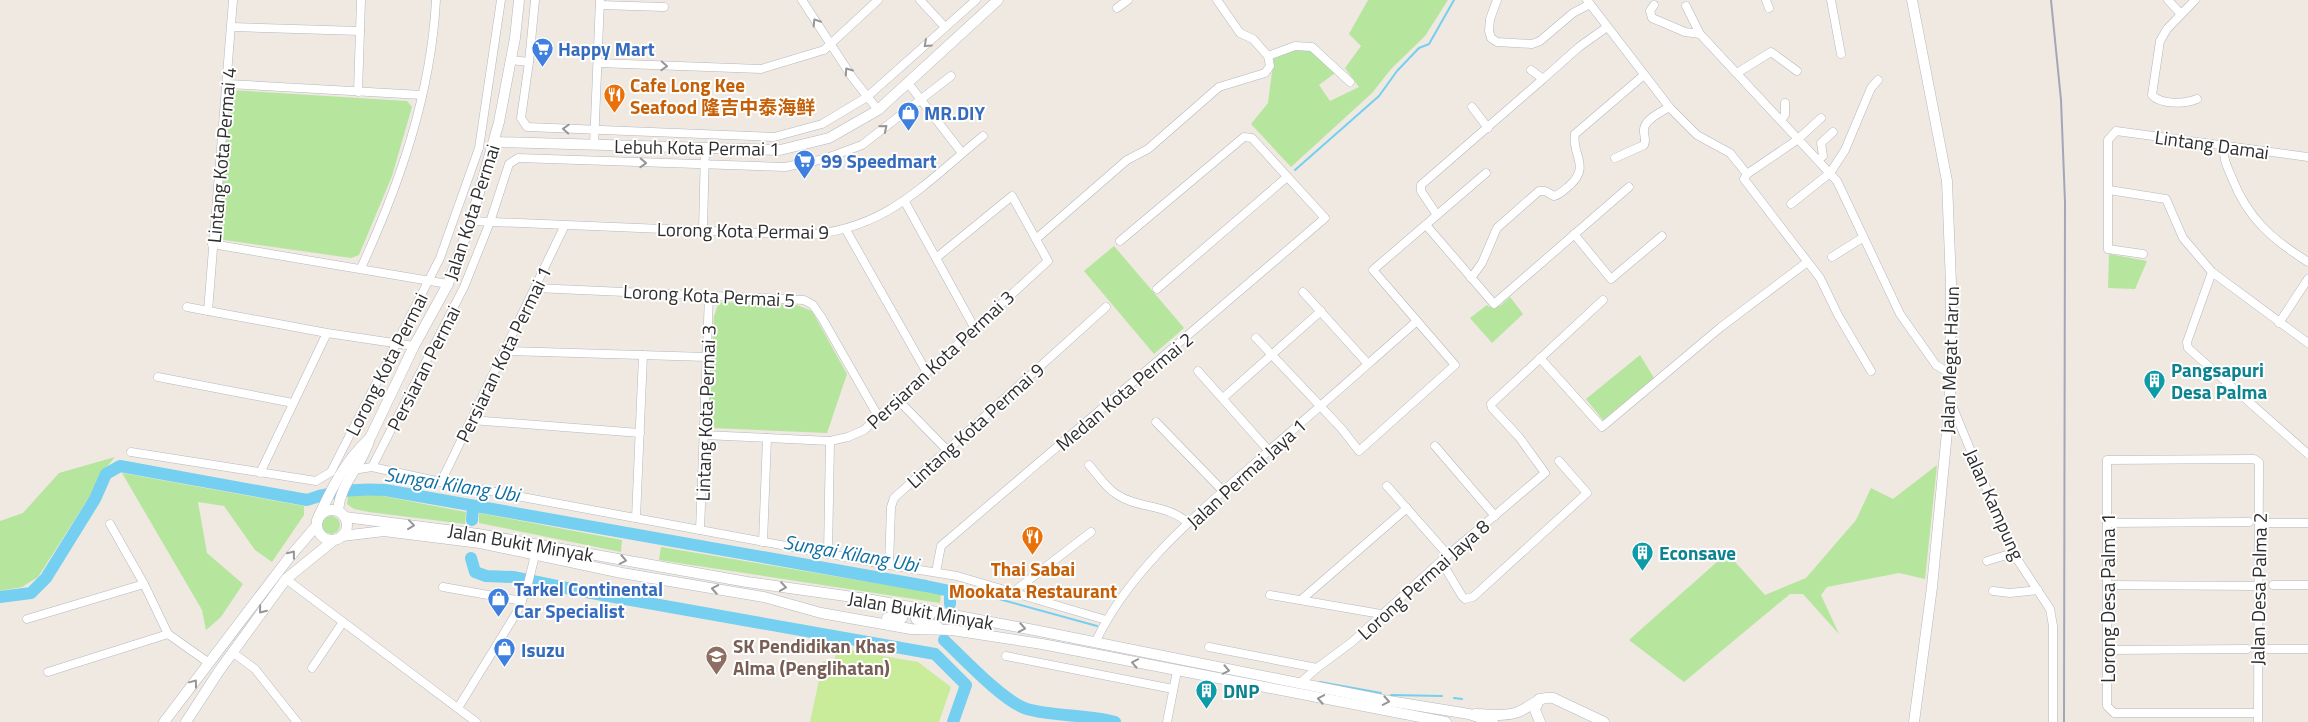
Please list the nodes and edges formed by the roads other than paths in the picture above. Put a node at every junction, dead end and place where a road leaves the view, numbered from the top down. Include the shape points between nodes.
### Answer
1 (234, 0) edge
2 (361, 0) edge
3 (436, 0) edge
4 (501, 0) edge
5 (519, 0) edge
6 (535, 0) edge
7 (802, 0) edge
8 (878, 0) edge
9 (920, 0) edge
10 (976, 0) edge
11 (998, 0) edge
12 (1128, 0) edge
13 (1217, 0) edge
14 (1498, 0) edge
15 (1831, 0) edge
16 (1912, 0) edge
17 (2168, 0) edge
18 (2195, 0) edge
19 (600, 2) edge
20 (1588, 2) edge
21 (1654, 5) dead end
22 (1686, 6) dead end
23 (664, 7) dead end
24 (1117, 8) dead end
25 (2181, 14) junction
26 (233, 27) junction
27 (1607, 27) junction
28 (945, 28) junction
29 (360, 31) junction
30 (1700, 34) junction
31 (830, 44) junction
32 (1841, 54) dead end
33 (1268, 56) junction
34 (511, 60) junction
35 (530, 62) junction
36 (598, 63) junction
37 (1531, 70) dead end
38 (1797, 71) dead end
39 (1737, 73) junction
40 (1644, 75) junction
41 (951, 76) dead end
42 (1543, 79) junction
43 (1878, 80) dead end
44 (1350, 82) dead end
45 (908, 83) junction
46 (228, 84) junction
47 (358, 92) junction
48 (422, 95) junction
49 (867, 97) junction
50 (921, 99) junction
51 (2197, 99) dead end
52 (1786, 103) dead end
53 (1472, 107) dead end
54 (1669, 107) junction
55 (878, 110) junction
56 (1820, 118) dead end
57 (1781, 120) junction
58 (1488, 128) junction
59 (595, 130) junction
60 (1833, 132) dead end
61 (983, 136) dead end
62 (1797, 140) junction
63 (494, 142) junction
64 (560, 144) junction
65 (594, 145) junction
66 (2224, 146) junction
67 (705, 148) junction
68 (962, 153) junction
69 (2308, 157) edge
70 (518, 158) joint
71 (1615, 158) dead end
72 (559, 160) junction
73 (1818, 160) junction
74 (704, 165) junction
75 (1486, 173) dead end
76 (1830, 173) junction
77 (1287, 177) junction
78 (1746, 177) junction
79 (1630, 187) dead end
80 (2109, 190) junction
81 (905, 202) junction
82 (1791, 204) dead end
83 (1437, 215) junction
84 (472, 221) junction
85 (490, 222) junction
86 (565, 225) junction
87 (1426, 225) junction
88 (703, 230) junction
89 (846, 230) junction
90 (1574, 234) junction
91 (1662, 236) dead end
92 (1862, 238) junction
93 (1036, 239) junction
94 (1120, 241) dead end
95 (212, 244) junction
96 (2143, 254) dead end
97 (1832, 257) dead end
98 (936, 258) junction
99 (2308, 262) edge
100 (1806, 263) junction
101 (361, 268) junction
102 (2212, 272) junction
103 (1471, 278) junction
104 (2308, 279) edge
105 (430, 280) junction
106 (448, 284) junction
107 (535, 288) junction
108 (1157, 289) dead end
109 (1303, 292) dead end
110 (709, 296) junction
111 (1603, 300) dead end
112 (187, 307) dead end
113 (1106, 307) dead end
114 (208, 311) junction
115 (1320, 311) junction
116 (1417, 321) junction
117 (2279, 323) junction
118 (974, 327) junction
119 (327, 333) junction
120 (1256, 338) dead end
121 (394, 343) junction
122 (2308, 343) edge
123 (414, 346) junction
124 (504, 351) junction
125 (1272, 354) junction
126 (644, 355) junction
127 (707, 358) junction
128 (1540, 358) junction
129 (1368, 364) junction
130 (926, 371) junction
131 (1198, 371) dead end
132 (1871, 371) dead end
133 (1950, 374) junction
134 (158, 377) dead end
135 (1223, 398) junction
136 (897, 399) junction
137 (1950, 401) junction
138 (293, 403) junction
139 (1320, 406) junction
140 (878, 416) junction
141 (470, 420) junction
142 (1156, 422) dead end
143 (640, 433) junction
144 (704, 435) junction
145 (370, 438) junction
146 (767, 438) junction
147 (830, 441) junction
148 (1435, 446) dead end
149 (947, 450) junction
150 (1270, 451) junction
151 (131, 452) dead end
152 (2308, 454) edge
153 (2154, 459) joint
154 (1558, 461) dead end
155 (1089, 465) dead end
156 (372, 467) junction
157 (260, 473) junction
158 (346, 475) junction
159 (441, 482) junction
160 (1387, 486) dead end
161 (1223, 491) junction
162 (1407, 508) junction
163 (342, 514) junction
164 (1495, 516) junction
165 (636, 518) junction
166 (2249, 522) dead end
167 (317, 523) junction
168 (1188, 523) junction
169 (2107, 523) junction
170 (2259, 523) junction
171 (2308, 523) edge
172 (110, 524) dead end
173 (700, 530) junction
174 (1091, 532) dead end
175 (338, 538) junction
176 (763, 542) junction
177 (2013, 553) junction
178 (828, 554) junction
179 (535, 555) junction
180 (1444, 558) junction
181 (1987, 561) dead end
182 (889, 565) junction
183 (936, 572) junction
184 (286, 579) junction
185 (144, 584) junction
186 (2273, 584) dead end
187 (2107, 585) junction
188 (2308, 585) edge
189 (2259, 586) junction
190 (443, 587) dead end
191 (2038, 590) junction
192 (1992, 591) dead end
193 (824, 593) junction
194 (1012, 593) junction
195 (1270, 595) dead end
196 (1301, 600) junction
197 (522, 601) junction
198 (799, 606) junction
199 (1381, 614) junction
200 (956, 616) junction
201 (27, 619) dead end
202 (1106, 620) junction
203 (343, 622) junction
204 (952, 630) junction
205 (168, 634) junction
206 (1095, 643) junction
207 (1208, 647) dead end
208 (2247, 649) dead end
209 (2267, 649) dead end
210 (2308, 649) edge
211 (2107, 650) junction
212 (232, 652) junction
213 (1006, 656) dead end
214 (210, 663) junction
215 (312, 668) dead end
216 (1317, 668) junction
217 (1177, 671) junction
218 (48, 672) dead end
219 (1300, 683) junction
220 (1173, 689) junction
221 (1540, 699) junction
222 (458, 708) junction
223 (2257, 713) junction
224 (1469, 714) junction
225 (1441, 721) edge
226 (164, 722) edge
227 (186, 722) edge
228 (297, 722) edge
229 (476, 722) edge
230 (1167, 722) edge
231 (1493, 722) edge
232 (1540, 722) edge
233 (1604, 722) edge
234 (1914, 722) edge
235 (2053, 722) edge
236 (2258, 722) edge

1 - 26 street, Lintang Kota Permai 4
2 - 29 street
3 - 48 street via 434,32
4 - 105 street, Lorong Kota Permai via 479,148
5 - 34 main road, Jalan Kota Permai
6 - 35 street
31 -> 7 street
8 - 31 street
9 - 28 street
10 - 28 street, Lebuh Kota Permai 1
11 - 45 main road, Lebuh Kota Permai 1
12 - 24 street
13 - 33 street via 1240,33 1253,39
14 - 20 street via 1490,19 1488,31 1491,38 1497,42 1532,44
15 - 32 street
16 - 133 main road, Jalan Megat Harun via 1947,182
17 - 25 street
18 - 25 street
19 - 23 street
19 - 36 street
20 - 27 street
21 - 30 street via 1650,11 1652,18 1685,32
22 - 30 street
25 - 51 street via 2160,41 2152,95 2155,99 2183,103
26 - 29 street
26 - 46 street, Lintang Kota Permai 4
27 - 40 street
27 - 42 street
28 -> 49 street, Lebuh Kota Permai 1
29 - 47 street
30 - 39 street
36 -> 31 street via 761,69 818,54
49 -> 31 street
33 - 44 street via 1295,46 1312,47
33 - 93 street via 1270,66 1265,73 1219,87
34 - 35 street
34 - 63 main road, Jalan Kota Permai
59 -> 35 street, Lebuh Kota Permai 1 via 527,127 520,118
36 - 59 street
37 - 42 street
38 - 39 street via 1771,52
39 - 57 street
40 - 54 street
40 - 103 street via 1575,134 1574,142 1580,159 1577,179 1558,195 1539,191 1497,228 1482,263
41 - 50 street, Lebuh Kota Permai 1
42 - 58 street
43 - 76 street via 1871,88 1845,150
45 - 50 street
45 - 55 main road, Lebuh Kota Permai 1
46 - 47 street
46 - 95 street, Lintang Kota Permai 4
47 - 48 street
48 - 101 street via 411,142 380,229
49 - 55 street
49 - 59 street, Lebuh Kota Permai 1 via 822,124 774,137
50 - 68 street
74 -> 50 street, Lebuh Kota Permai 1 via 785,167 824,159 862,146
52 - 57 street
53 - 58 street
54 - 71 street via 1647,122 1644,145
54 - 78 street via 1697,134 1730,153
55 - 67 main road, Lebuh Kota Permai 1 via 829,138 780,150
56 - 62 street
57 - 62 street
58 - 83 street via 1421,185 1421,191
59 - 65 street
60 - 73 street via 1822,143 1824,153
61 - 68 street, Lorong Kota Permai 9
62 - 73 street
62 - 78 street
63 - 64 main road, Lebuh Kota Permai 1
63 - 84 main road, Jalan Kota Permai
64 - 65 main road, Lebuh Kota Permai 1
64 - 72 street
65 - 67 main road, Lebuh Kota Permai 1
66 - 69 street, Lintang Damai
66 - 80 street, Lintang Damai via 2116,131 2108,140
66 - 99 street via 2223,156 2240,200 2264,231
67 - 74 street
68 - 81 street, Lorong Kota Permai 9
70 - 72 street, Lebuh Kota Permai 1
70 - 85 street, Persiaran Permai via 509,164
72 -> 74 street, Lebuh Kota Permai 1
73 - 76 street
74 - 88 street
75 - 83 street
76 - 82 street
76 - 92 street
77 - 94 street via 1252,138 1244,137
77 - 108 street
77 - 183 street, Medan Kota Permai 2 via 1326,218 941,546
78 - 100 street
79 - 90 street
80 - 96 street via 2108,249
80 - 102 street via 2166,199 2183,238
81 - 89 street, Lorong Kota Permai 9
81 - 98 street
83 - 87 street
84 - 85 street, Lorong Kota Permai 9
84 - 106 main road, Jalan Kota Permai
85 - 86 street, Lorong Kota Permai 9
85 - 156 street, Persiaran Permai via 464,288
86 - 88 street, Lorong Kota Permai 9
86 - 107 street, Persiaran Kota Permai 1
87 - 103 street
87 - 116 street via 1373,270
88 - 89 street, Lorong Kota Permai 9 via 803,235
89 - 130 street
90 - 91 street via 1611,279
90 - 103 street via 1494,304
92 - 97 street
92 - 133 street via 1900,314 1936,365
93 - 98 street via 1012,196
93 - 118 street, Persiaran Kota Permai 3 via 1048,261
95 - 101 street
95 - 114 street, Lintang Kota Permai 4
98 - 118 street
100 - 128 street via 1721,327 1602,427
100 - 132 street via 1820,278
101 - 105 street
102 - 117 street
102 - 152 street via 2187,342 2188,348
104 - 117 street
105 - 106 street
105 - 121 street, Lorong Kota Permai
106 - 123 main road, Jalan Kota Permai
107 - 110 street, Lorong Kota Permai 5
107 - 124 street, Persiaran Kota Permai 1
109 - 115 street
110 - 127 street, Lintang Kota Permai 3
110 - 140 street, Lorong Kota Permai 5 via 804,300 813,305
111 - 128 street
112 - 114 street
113 - 149 street, Lintang Kota Permai 9
114 - 119 street
115 - 125 street
115 - 129 street
116 - 129 street, Jalan Permai Jaya 1
116 - 139 street via 1455,365 1359,451
117 - 122 street
118 - 130 street, Persiaran Kota Permai 3
119 - 121 street
119 - 138 street
120 - 125 street
121 - 123 street
121 - 157 street, Lorong Kota Permai via 331,472 316,481
123 - 145 main road, Jalan Kota Permai
124 - 126 street
124 - 141 street, Persiaran Kota Permai 1
125 - 135 street
125 - 139 street
126 - 127 street
126 - 143 street
127 - 144 street, Lintang Kota Permai 3
128 - 164 street, Lorong Permai Jaya 8 via 1490,404 1545,473
129 - 139 street, Jalan Permai Jaya 1
130 - 136 street, Persiaran Kota Permai 3
131 - 135 street
133 - 137 main road, Jalan Megat Harun
134 - 138 street
135 - 150 street
136 - 140 street, Persiaran Kota Permai 3
136 - 149 street
137 - 177 street, Jalan Kampung
137 - 234 main road, Jalan Megat Harun via 1932,586
138 - 157 street
139 - 150 street, Jalan Permai Jaya 1
140 - 147 street, Persiaran Kota Permai 3 via 864,430 848,438
141 - 143 street
141 - 159 street, Persiaran Kota Permai 1
142 - 161 street
143 - 165 street
144 - 146 street, Persiaran Kota Permai 3
144 - 173 street, Lintang Kota Permai 3
145 - 158 main road, Jalan Kota Permai via 355,452
145 - 158 main road, Jalan Kota Permai via 366,453
146 - 147 street, Persiaran Kota Permai 3
146 - 176 street
147 - 178 street
148 - 164 street
149 - 182 street, Lintang Kota Permai 9 via 894,498
150 - 161 street, Jalan Permai Jaya 1
151 - 157 street, Lorong Kota Permai
153 - 169 street, Lorong Desa Palma 1 via 2107,460
153 - 170 street, Jalan Desa Palma 2 via 2254,459 2260,465
154 - 180 street via 1587,493 1473,598 1462,596
155 - 168 street via 1114,493 1178,514
156 - 158 street, Jalan Bukit Minyak
156 - 159 street, Jalan Bukit Minyak
158 - 163 main road, Jalan Kota Permai via 339,500
158 - 167 main road, Jalan Kota Permai via 326,501
159 - 165 street, Jalan Bukit Minyak
160 - 162 street
161 - 168 street, Jalan Permai Jaya 1
162 - 180 street
162 - 196 street
163 - 167 main road via 326,511
163 - 175 main road via 347,526
163 -> 193 main road, Jalan Bukit Minyak
164 - 180 street, Lorong Permai Jaya 8
165 - 173 street, Jalan Bukit Minyak
166 - 169 street
167 - 175 main road via 322,536
214 -> 167 main road
168 - 202 street, Jalan Permai Jaya 1 via 1161,550
169 - 187 street, Lorong Desa Palma 1
170 - 171 street
170 - 189 street, Jalan Desa Palma 2
172 - 185 street
173 - 176 street, Jalan Bukit Minyak
174 - 194 street
175 - 179 main road, Jalan Bukit Minyak via 384,531
175 - 184 main road
176 - 178 street, Jalan Bukit Minyak
177 - 181 street
177 - 191 street, Jalan Kampung
178 - 182 street, Jalan Bukit Minyak
179 - 197 street
198 -> 179 main road, Jalan Bukit Minyak
180 - 199 street, Lorong Permai Jaya 8
182 - 183 street, Jalan Bukit Minyak
183 - 194 street, Jalan Bukit Minyak
184 - 203 street
184 -> 212 main road
185 - 201 street
185 - 205 street
186 - 188 street
187 - 189 street
187 - 211 street, Lorong Desa Palma 1
189 - 223 street, Jalan Desa Palma 2
190 - 197 street
191 - 192 street
191 - 235 street, Jalan Kampung via 2053,618
193 - 198 main road via 902,612 902,618
193 - 200 main road, Jalan Bukit Minyak
194 - 202 street, Jalan Bukit Minyak
195 - 196 street
196 - 199 street
197 - 222 street
198 - 204 main road, Jalan Bukit Minyak via 911,629
199 - 216 street, Lorong Permai Jaya 8 via 1352,642
200 - 204 main road via 916,616 917,621
200 -> 206 main road, Jalan Bukit Minyak
202 - 206 street, Jalan Permai Jaya 1
203 - 215 street
203 - 222 street
217 -> 204 main road, Jalan Bukit Minyak
205 - 214 street
205 - 218 street
206 -> 219 main road, Jalan Bukit Minyak
207 - 216 street
208 - 211 street
209 - 210 street
211 - 223 street, Lorong Desa Palma 1 via 2106,706 2114,713
212 - 227 main road
212 - 228 street via 255,669
213 - 220 street
226 -> 214 main road
216 - 219 street, Lorong Permai Jaya 8
217 - 220 street
225 -> 217 main road, Jalan Bukit Minyak
219 -> 224 main road, Jalan Bukit Minyak
220 - 230 street
221 - 224 main road via 1519,712
221 - 232 main road via 1535,710
221 - 233 main road via 1553,698
222 - 229 street
223 - 236 street, Jalan Desa Palma 2
224 - 231 main road, Jalan Bukit Minyak

